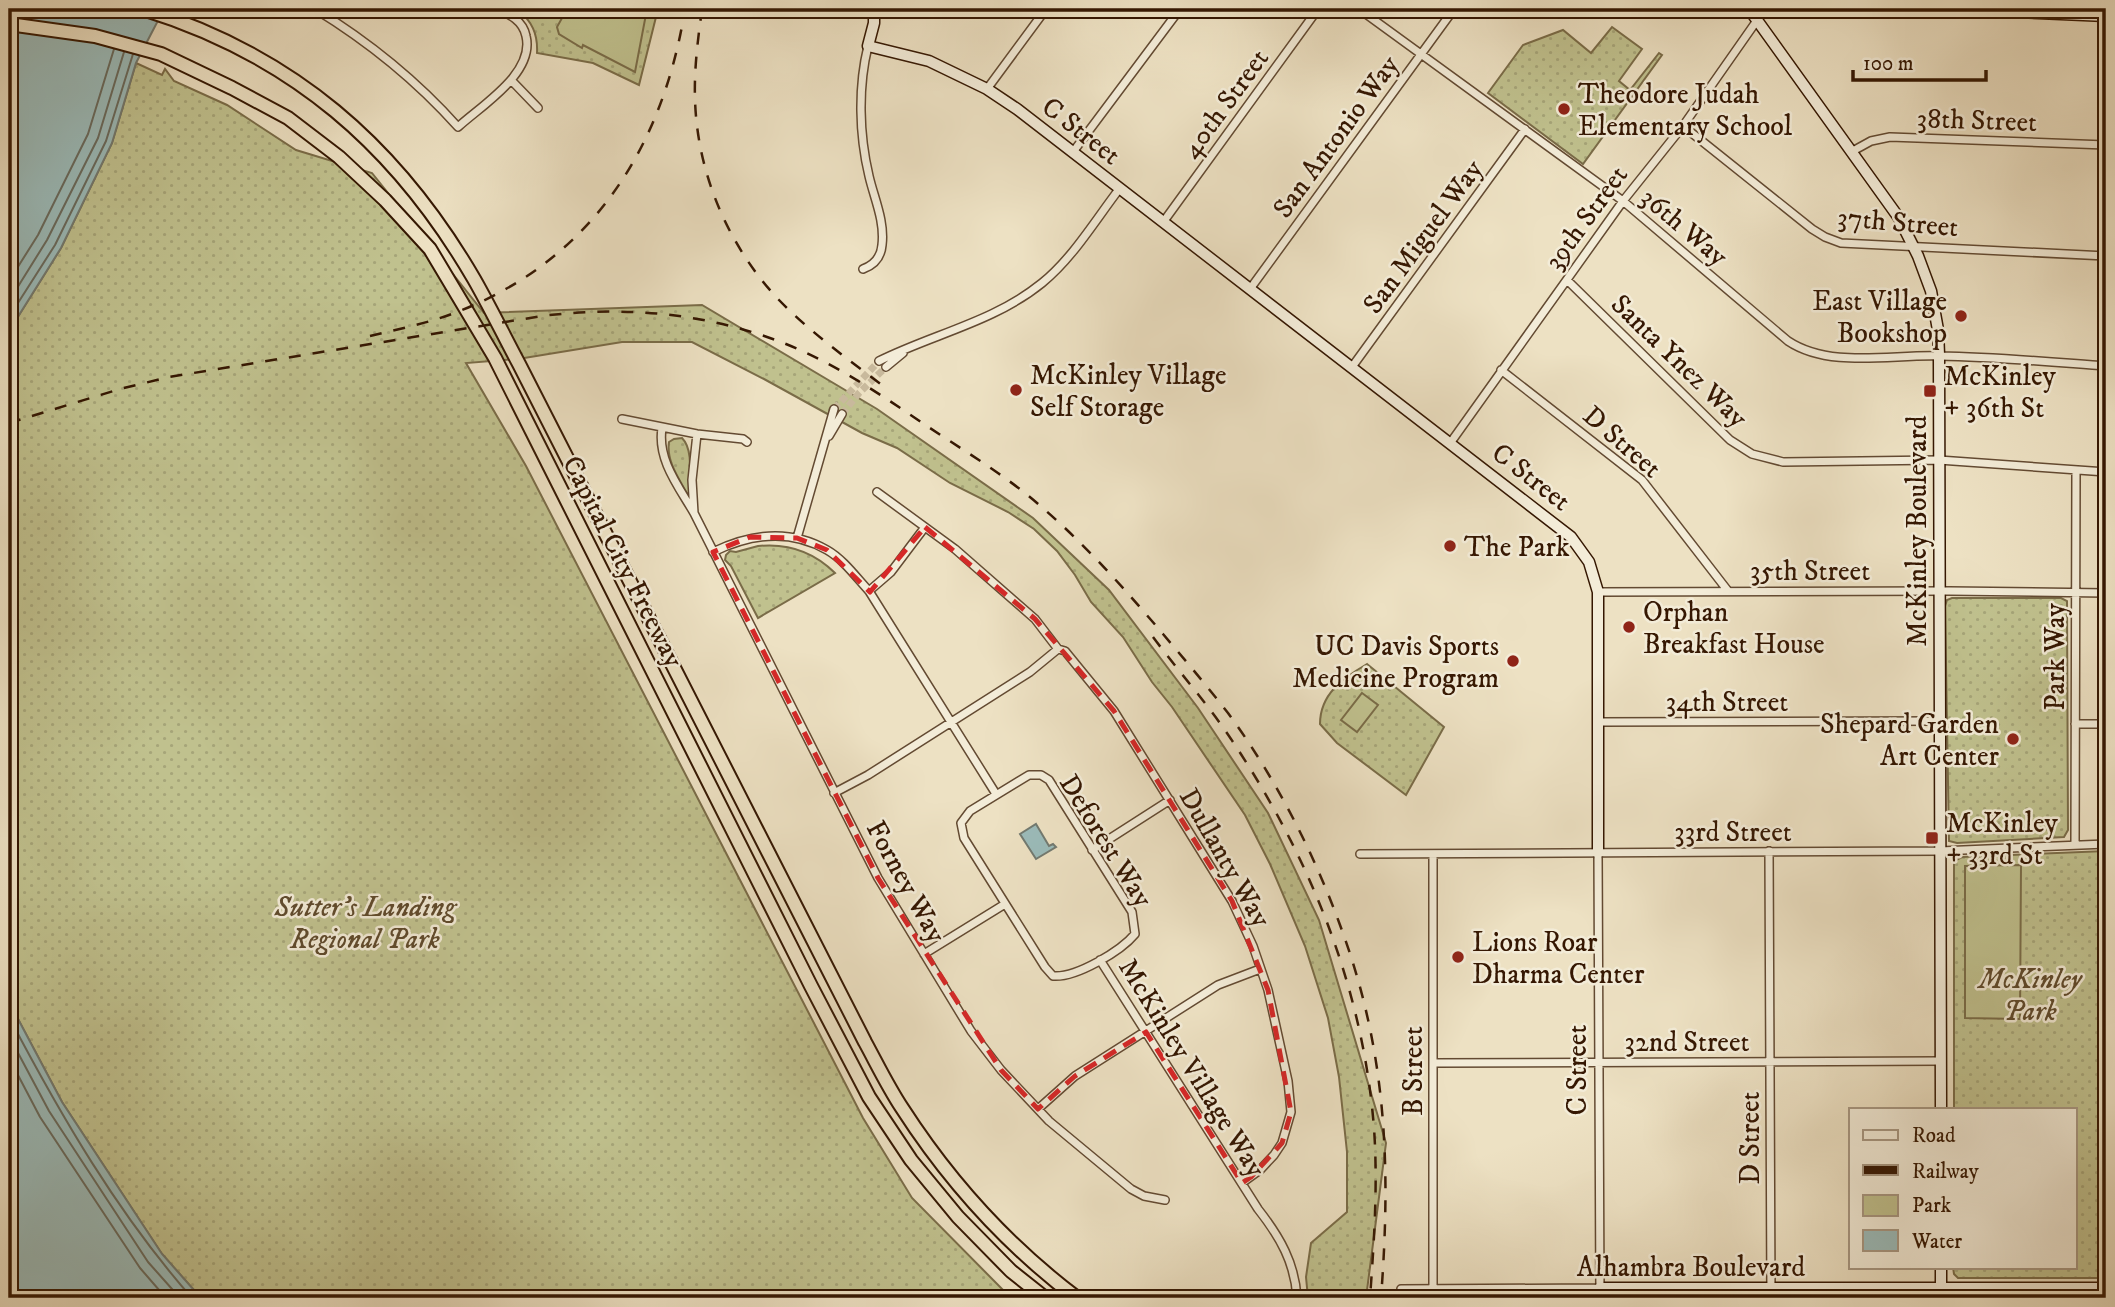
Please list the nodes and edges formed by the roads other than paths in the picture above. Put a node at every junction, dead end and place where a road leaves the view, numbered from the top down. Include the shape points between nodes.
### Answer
1 (143, 9) edge
2 (315, 9) edge
3 (496, 9) edge
4 (874, 9) edge
5 (1046, 9) edge
6 (1180, 9) edge
7 (1318, 9) edge
8 (1359, 9) edge
9 (1454, 9) edge
10 (1749, 9) edge
11 (1765, 9) edge
12 (1952, 9) edge
13 (2106, 16) edge
14 (1757, 21) junction
15 (9, 23) edge
16 (868, 46) junction
17 (1421, 54) junction
18 (511, 79) junction
19 (987, 89) junction
20 (538, 108) dead end
21 (1683, 126) junction
22 (1525, 129) junction
23 (2106, 145) edge
24 (1073, 152) junction
25 (1850, 152) junction
26 (1120, 188) junction
27 (1623, 201) junction
28 (1164, 221) junction
29 (1913, 245) junction
30 (2106, 256) edge
31 (863, 269) dead end
32 (1567, 280) junction
33 (1250, 289) junction
34 (906, 350) junction
35 (1939, 355) junction
36 (879, 361) tunnel mouth
37 (2106, 366) edge
38 (887, 367) tunnel mouth
39 (1352, 367) junction
40 (1502, 370) junction
41 (834, 410) tunnel mouth
42 (842, 414) tunnel mouth
43 (622, 419) dead end
44 (662, 428) junction
45 (697, 434) junction
46 (747, 442) dead end
47 (1451, 442) junction
48 (823, 446) junction
49 (1939, 460) junction
50 (2076, 470) junction
51 (2106, 472) edge
52 (877, 492) dead end
53 (694, 513) junction
54 (925, 527) junction
55 (797, 538) junction
56 (713, 552) junction
57 (1728, 591) junction
58 (1938, 591) junction
59 (869, 592) junction
60 (1598, 592) junction
61 (2076, 592) junction
62 (2106, 593) edge
63 (1058, 649) junction
64 (1939, 721) junction
65 (952, 722) junction
66 (1599, 722) junction
67 (2075, 724) junction
68 (2106, 724) edge
69 (835, 793) junction
70 (996, 794) junction
71 (1170, 800) junction
72 (2075, 844) junction
73 (2106, 844) edge
74 (1092, 850) junction
75 (1940, 851) junction
76 (1769, 852) junction
77 (1433, 853) junction
78 (1598, 853) junction
79 (1360, 854) dead end
80 (1005, 904) junction
81 (924, 954) junction
82 (1100, 960) junction
83 (1260, 970) junction
84 (1146, 1031) junction
85 (1941, 1061) junction
86 (1599, 1062) junction
87 (1770, 1062) junction
88 (1433, 1063) junction
89 (1941, 1108) edge
90 (1038, 1109) junction
91 (1242, 1183) junction
92 (1165, 1200) dead end
93 (1941, 1268) edge
94 (1433, 1288) junction
95 (2106, 1288) edge
96 (1401, 1289) dead end
97 (1600, 1293) edge
98 (1771, 1293) edge
99 (1941, 1293) edge
100 (1045, 1298) edge
101 (1077, 1298) edge
102 (1297, 1298) edge

1 - 101 highway, Capital City Freeway via 211,34 311,90 394,167 441,227 519,364 901,1107 944,1168 993,1225
2 - 18 street via 396,66 458,127
3 - 18 street via 518,20 524,30 528,51
4 - 16 street
5 - 19 street
6 - 24 street
7 - 28 street, 40th Street
8 - 17 street, 36th Way
9 - 17 street, San Antonio Way
10 - 14 street, McKinley Boulevard
11 - 14 street
12 - 13 street
14 - 21 street, 39th Street
14 - 25 street, McKinley Boulevard
15 - 100 highway, Capital City Freeway via 95,36 161,54 232,88 298,126 339,157 430,249 495,358 869,1097 911,1160 958,1217
16 - 19 street, C Street via 929,61
16 - 31 street via 862,132 883,232 878,258
17 - 22 street, 36th Way
17 - 33 street, San Antonio Way
18 - 20 street
19 - 24 street, C Street
21 - 27 street, 39th Street
21 - 29 street, 37th Street via 1825,237 1859,245
22 - 27 street, 36th Way
22 - 39 street, San Miguel Way
23 - 25 street, 38th Street via 1890,137
24 - 26 street, C Street
25 - 29 street, McKinley Boulevard via 1899,218
26 - 28 street, C Street
26 - 34 street via 1045,281 982,320
27 - 32 street, 39th Street
27 - 35 street, 36th Way via 1788,341 1807,351 1836,357
28 - 33 street, C Street
29 - 30 street, 37th Street
29 - 35 street, McKinley Boulevard via 1936,310
32 - 40 street, 39th Street
32 - 49 street, Santa Ynez Way via 1730,440 1752,454 1790,462
33 - 39 street, C Street
34 - 36 street
34 - 38 street
35 - 37 street, 36th Way
35 - 49 street, McKinley Boulevard
39 - 47 street, C Street
40 - 47 street, 39th Street
40 - 57 street, D Street via 1642,480
41 - 48 street
42 - 48 street
43 - 44 street
44 - 45 street
44 - 53 street, Forney Way via 661,452
45 - 46 street
45 - 53 street, Forney Way
47 - 60 street, C Street via 1571,537 1589,562
48 - 55 street
49 - 50 street, Santa Ynez Way
49 - 58 street, McKinley Boulevard
50 - 51 street, Santa Ynez Way
50 - 61 street, Park Way
52 - 54 street, Dullanty Way
53 - 56 street, Forney Way
54 - 59 street via 891,572
54 - 63 street, Dullanty Way via 1035,619
55 - 56 street via 750,537
55 - 59 street via 827,550
56 - 69 street, Forney Way
57 - 58 street, 35th Street
57 - 60 street, 35th Street
58 - 61 street, 35th Street
58 - 64 street, McKinley Boulevard
59 - 65 street
60 - 66 street, C Street
61 - 62 street, 35th Street
61 - 67 street, Park Way
63 - 65 street
63 - 71 street, Dullanty Way via 1065,651 1114,711
64 - 66 street, 34th Street
64 - 75 street, McKinley Boulevard
65 - 69 street
65 - 70 street
66 - 78 street, C Street
67 - 68 street
67 - 72 street, Park Way
69 - 81 street, Forney Way
70 - 74 street, Deforest Way via 1029,775 1041,775 1049,780
70 - 80 street, McKinley Village Way via 961,823 964,838
71 - 74 street
71 - 83 street, Dullanty Way via 1232,901
72 - 73 street, 33rd Street
72 - 75 street, 33rd Street
74 - 82 street, Deforest Way via 1135,922 1130,941
75 - 76 street, 33rd Street
75 - 85 street, McKinley Boulevard
76 - 78 street, 33rd Street
76 - 87 street, D Street
77 - 78 street, 33rd Street
77 - 79 street, 33rd Street
77 - 88 street, B Street
78 - 86 street, C Street
80 - 81 street
80 - 82 street, McKinley Village Way via 1053,976
81 - 90 street, Forney Way via 971,1031
82 - 84 street, McKinley Village Way
83 - 84 street via 1218,985
83 - 91 street, Dullanty Way via 1274,1016 1291,1112 1274,1155
84 - 90 street via 1075,1076
84 - 91 street, McKinley Village Way
85 - 87 street, 32nd Street
85 - 89 street, McKinley Boulevard
86 - 87 street, 32nd Street
86 - 88 street, 32nd Street
86 - 97 street, C Street
87 - 98 street, D Street
88 - 94 street, B Street
90 - 92 street, Forney Way via 1131,1189
91 - 102 street, McKinley Village Way via 1283,1243
93 - 99 street
94 - 96 street, Alhambra Boulevard
94 - 97 street, Alhambra Boulevard
95 - 99 street, Alhambra Boulevard
97 - 98 street, Alhambra Boulevard
98 - 99 street, Alhambra Boulevard

